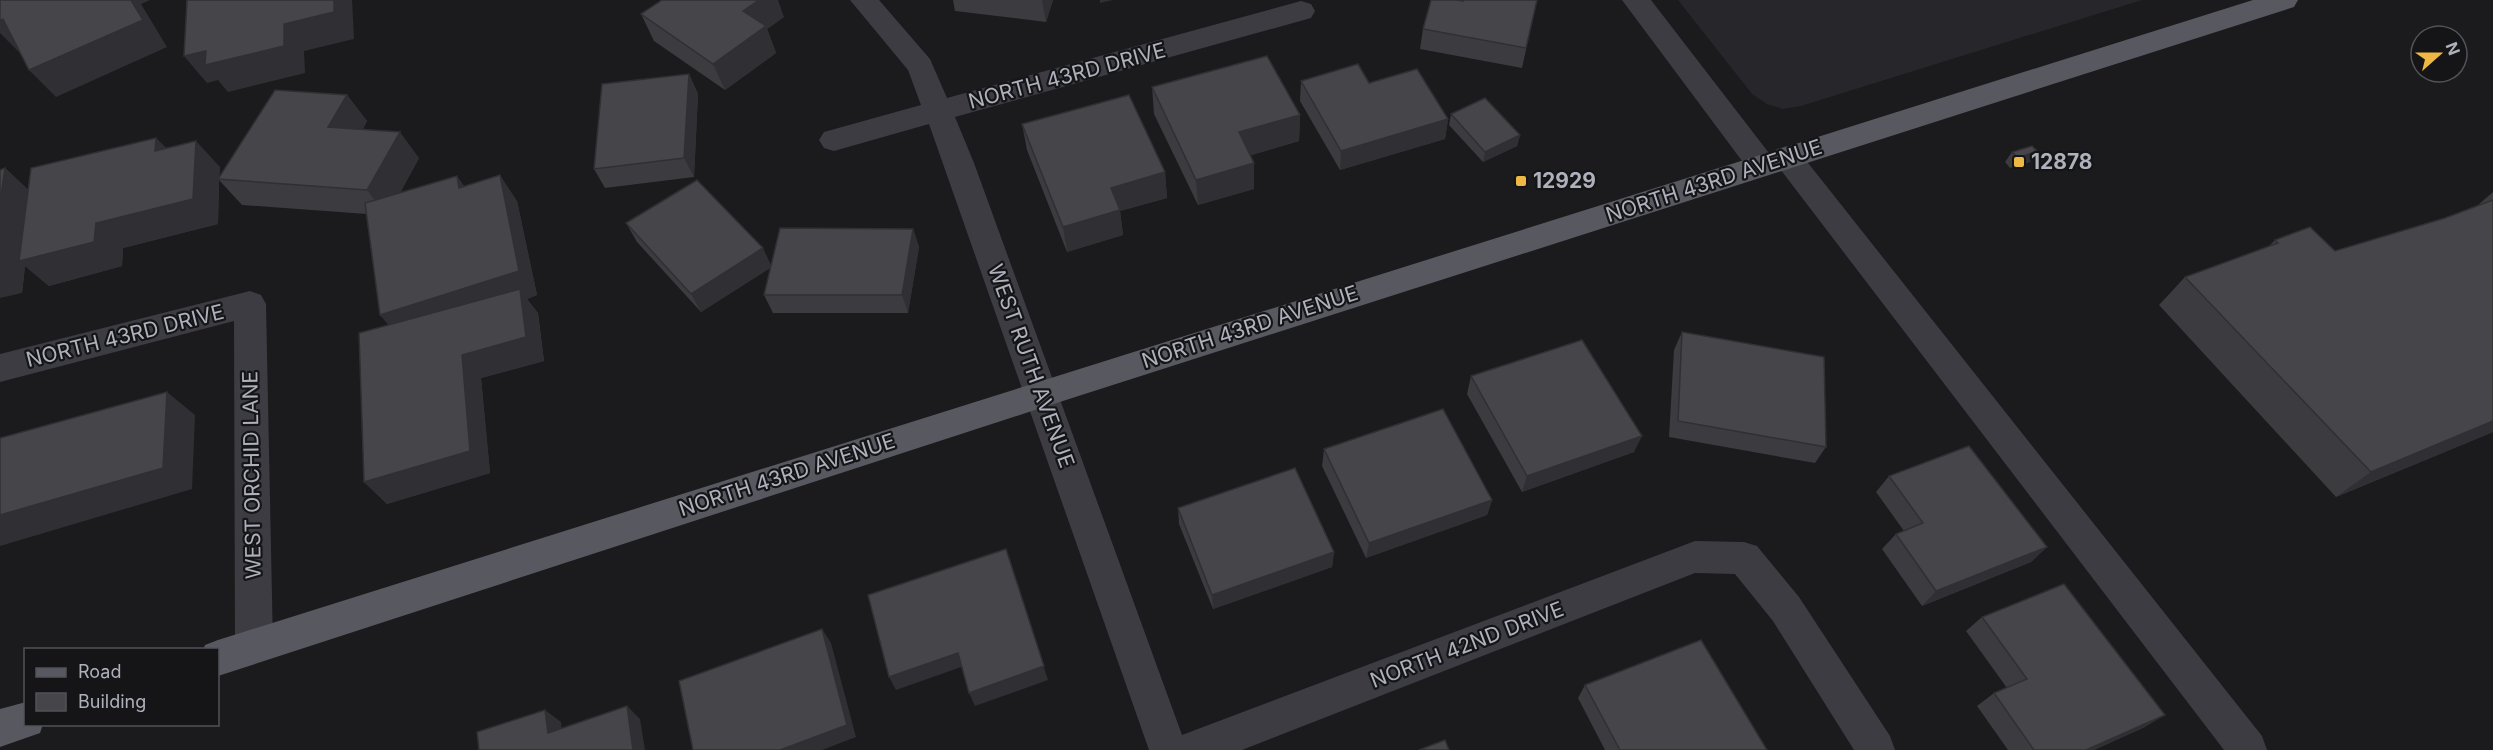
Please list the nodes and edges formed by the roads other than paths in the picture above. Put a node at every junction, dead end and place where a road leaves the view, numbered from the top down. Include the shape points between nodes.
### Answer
1 (864, 0) edge
2 (1636, 0) edge
3 (2284, 0) edge
4 (1301, 11) dead end
5 (938, 111) junction
6 (834, 140) dead end
7 (1775, 161) junction
8 (250, 304) joint
9 (0, 368) edge
10 (1041, 394) junction
11 (254, 646) junction
12 (219, 658) edge
13 (24, 721) edge
14 (0, 728) edge
15 (1168, 750) edge
16 (1193, 750) edge
17 (1876, 750) edge
18 (2248, 750) edge

1 - 5 street, WEST RUTH AVENUE via 920,66
2 - 7 street
3 - 7 main road, NORTH 43RD AVENUE
4 - 5 street, NORTH 43RD DRIVE
5 - 6 street, NORTH 43RD DRIVE
5 - 10 street, WEST RUTH AVENUE
7 - 10 main road, NORTH 43RD AVENUE
7 - 18 street
8 - 9 street, NORTH 43RD DRIVE
8 - 11 street, WEST ORCHID LANE
10 - 11 main road, NORTH 43RD AVENUE
10 - 15 street, WEST RUTH AVENUE
11 - 12 main road, NORTH 43RD AVENUE
13 - 14 main road
16 - 17 street, NORTH 42ND DRIVE via 1695,557 1744,558 1786,609

